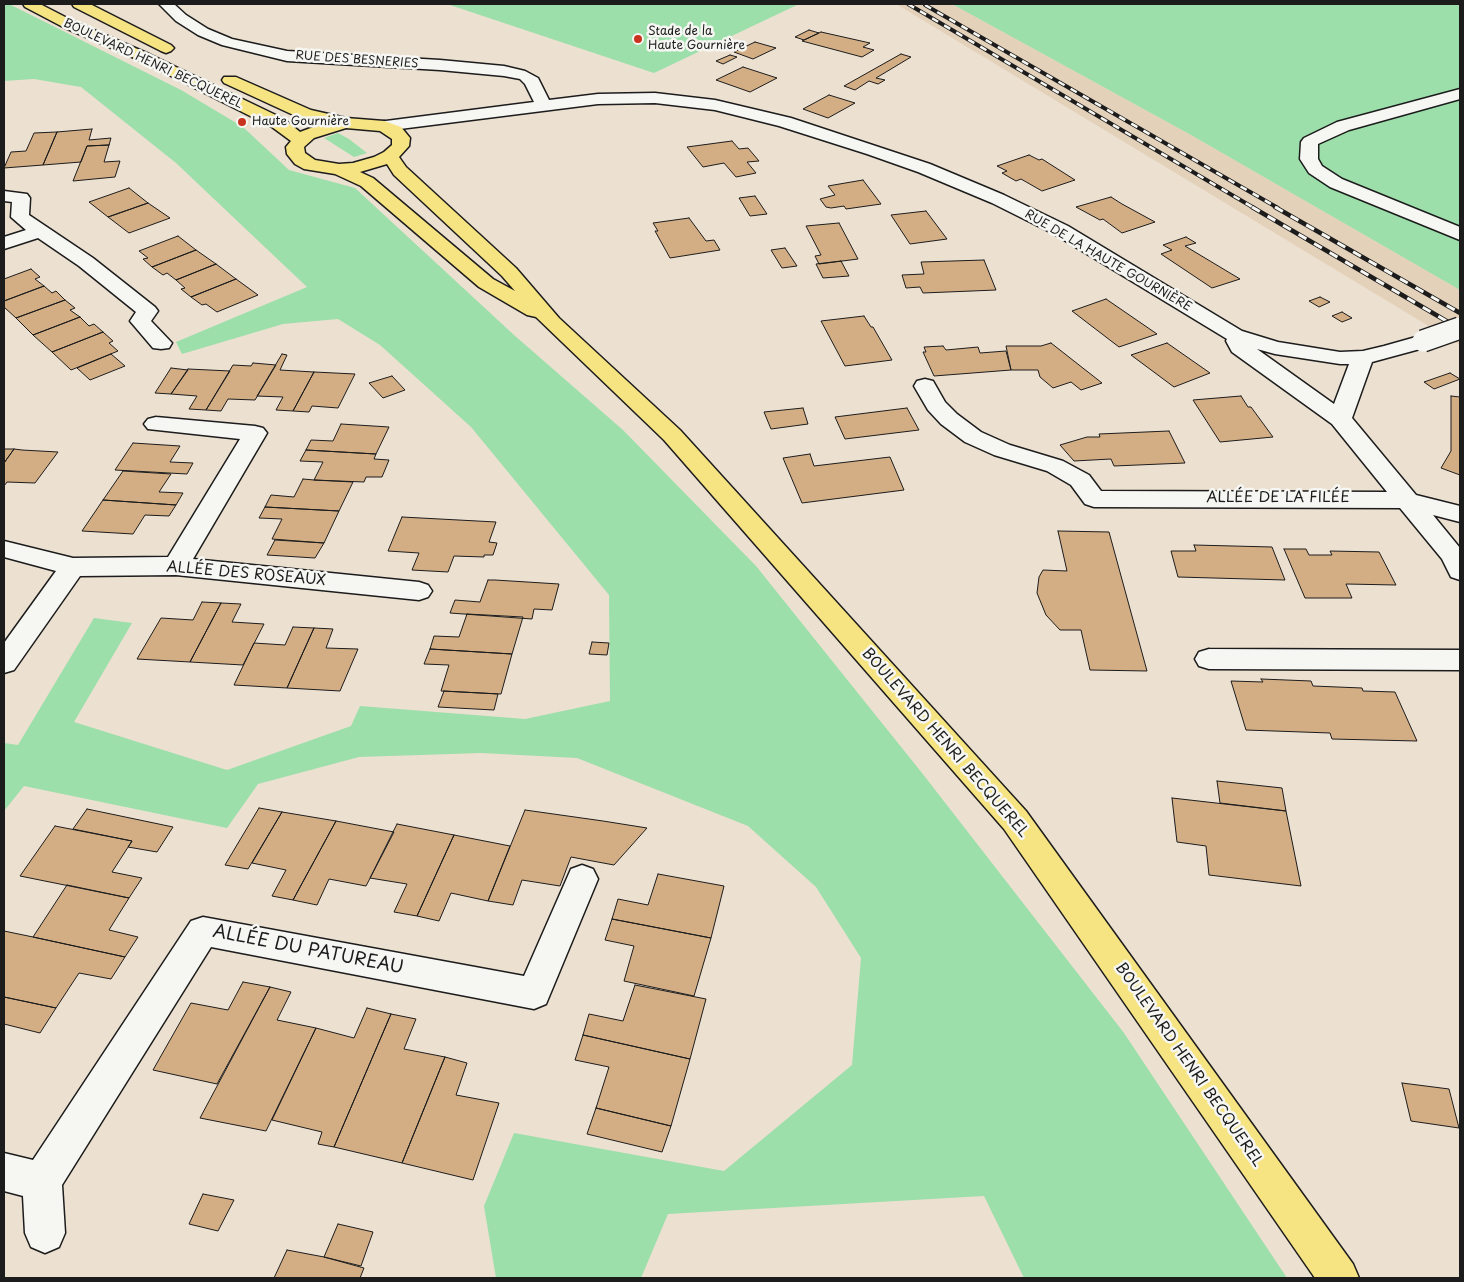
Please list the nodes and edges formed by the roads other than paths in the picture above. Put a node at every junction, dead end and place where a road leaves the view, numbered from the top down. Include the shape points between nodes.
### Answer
1 (30, 4) edge
2 (79, 4) edge
3 (166, 4) edge
4 (181, 56) dead end
5 (215, 73) dead end
6 (1460, 94) edge
7 (535, 106) junction
8 (346, 123) junction
9 (384, 126) junction
10 (300, 140) junction
11 (395, 151) junction
12 (339, 169) junction
13 (4, 196) edge
14 (41, 231) junction
15 (1460, 234) edge
16 (4, 244) edge
17 (552, 322) junction
18 (1460, 328) edge
19 (1235, 335) junction
20 (161, 344) dead end
21 (1364, 357) junction
22 (925, 386) dead end
23 (1340, 419) junction
24 (156, 424) dead end
25 (1409, 501) junction
26 (1460, 514) edge
27 (4, 549) edge
28 (73, 566) junction
29 (176, 566) junction
30 (1460, 571) edge
31 (419, 591) dead end
32 (1208, 659) dead end
33 (1460, 660) edge
34 (4, 663) edge
35 (582, 879) dead end
36 (4, 1172) edge
37 (42, 1181) junction
38 (45, 1233) dead end
39 (1339, 1278) edge

1 - 10 main road, BOULEVARD HENRI BECQUEREL via 278,124
2 - 4 main road, BOULEVARD HENRI BECQUEREL
3 - 7 street, RUE DES BESNERIES via 203,32 227,42 286,56 440,65 525,76 532,81
5 - 8 main road, BOULEVARD HENRI BECQUEREL via 306,114
6 - 15 street via 1343,126 1310,142 1308,159 1315,169 1336,183
7 - 9 street, RUE DE LA HAUTE GOURNIÈRE
7 - 11 street, RUE DE LA HAUTE GOURNIÈRE via 421,139
7 - 19 street, RUE DE LA HAUTE GOURNIÈRE via 629,98 684,100 745,112 872,150 924,168 1061,230
8 - 9 main road
8 - 10 main road via 319,130
9 - 11 main road, BOULEVARD HENRI BECQUEREL via 401,138
10 - 12 main road via 295,147 301,160 310,165
11 - 12 main road via 367,165
11 - 17 main road, BOULEVARD HENRI BECQUEREL via 400,171 509,272
12 - 17 main road, BOULEVARD HENRI BECQUEREL via 367,182 486,283
13 - 14 street via 21,198 20,217
14 - 16 street
14 - 20 street via 148,312 140,321
17 - 39 main road, BOULEVARD HENRI BECQUEREL via 672,435 1015,820
18 - 21 street, bridge
19 - 21 street via 1296,352 1340,358
19 - 23 street, RUE DE LA HAUTE GOURNIÈRE via 1240,347
21 - 23 street
22 - 25 street, ALLÉE DE LA FILÉE via 949,419 973,437 1002,450 1056,466 1080,480 1094,499 1368,498
23 - 25 street, RUE DE LA HAUTE GOURNIÈRE
24 - 29 street via 255,433
25 - 26 street, ALLÉE DE LA FILÉE
25 - 30 street, RUE DE LA HAUTE GOURNIÈRE via 1453,556
27 - 28 street, ALLÉE DES ROSEAUX
28 - 29 street, ALLÉE DES ROSEAUX
28 - 34 street
29 - 31 street, ALLÉE DES ROSEAUX
32 - 33 street
35 - 37 street, ALLÉE DU PATUREAU via 534,992 203,931
36 - 37 street
37 - 38 street

